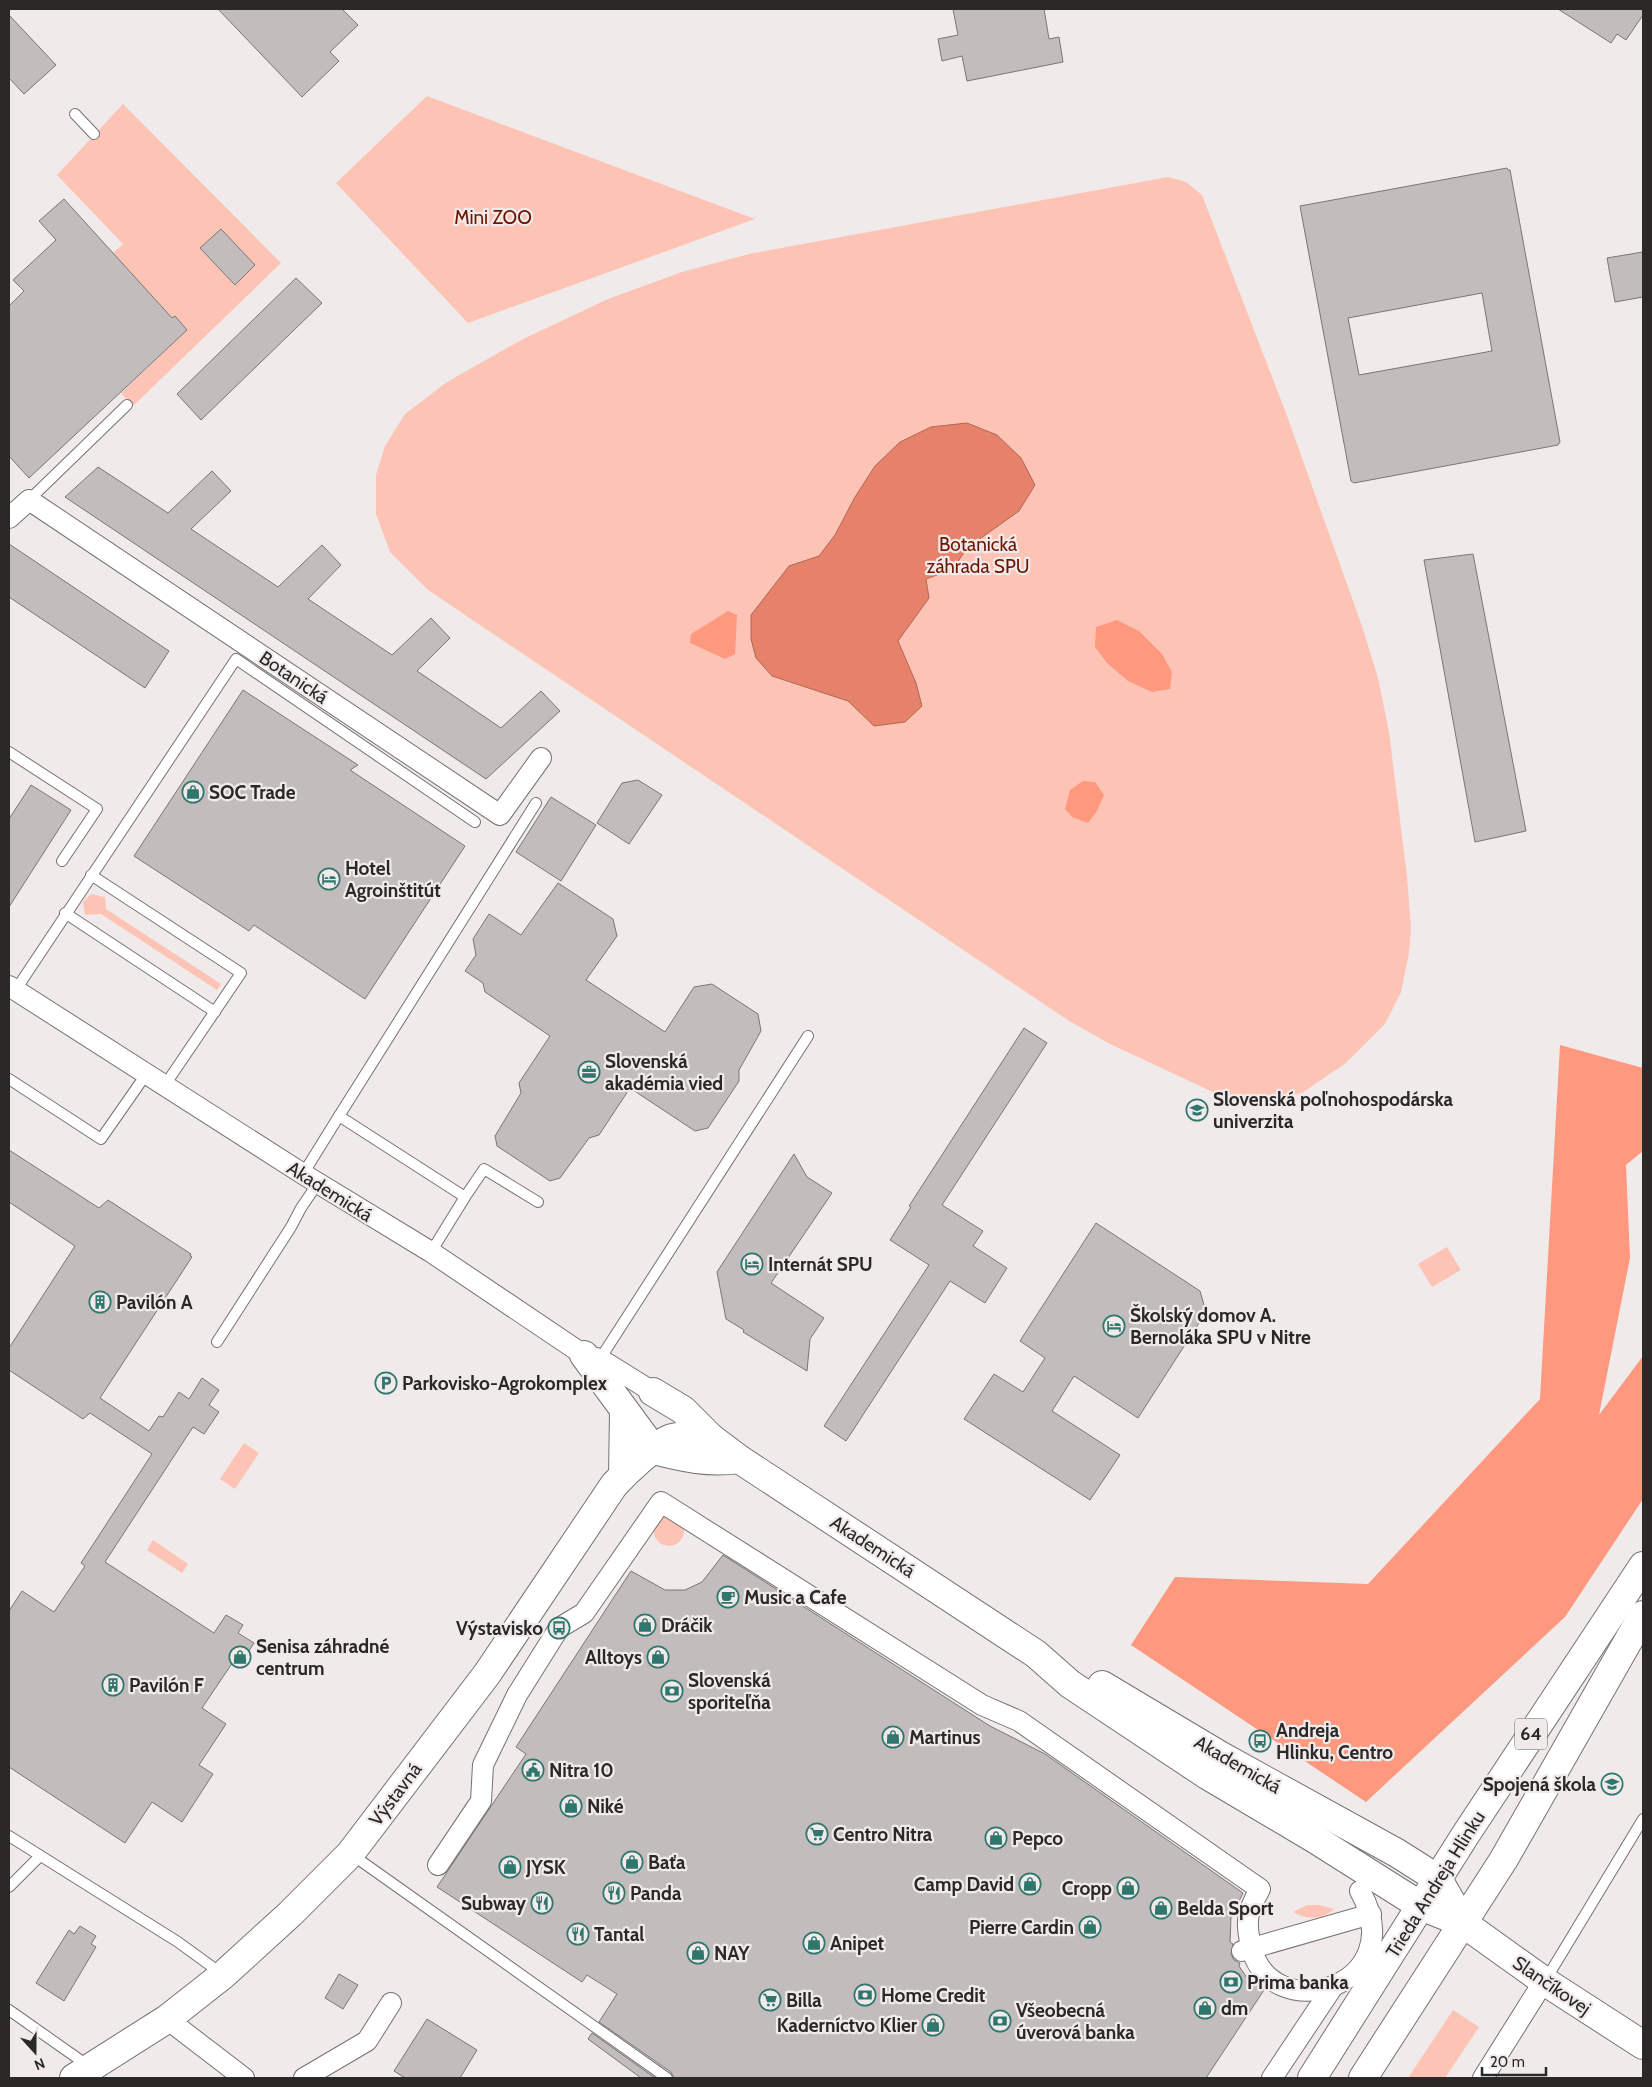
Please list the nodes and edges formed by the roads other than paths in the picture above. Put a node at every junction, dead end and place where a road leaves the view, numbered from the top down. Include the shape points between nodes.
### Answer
1 (75, 114) dead end
2 (94, 134) dead end
3 (127, 405) dead end
4 (29, 500) junction
5 (9, 518) edge
6 (9, 752) edge
7 (541, 758) dead end
8 (536, 803) dead end
9 (476, 822) dead end
10 (62, 861) dead end
11 (91, 875) junction
12 (65, 913) junction
13 (12, 988) edge
14 (215, 1012) junction
15 (808, 1036) dead end
16 (147, 1073) junction
17 (9, 1079) edge
18 (165, 1085) junction
19 (338, 1116) junction
20 (311, 1179) junction
21 (466, 1197) junction
22 (538, 1202) dead end
23 (431, 1252) junction
24 (217, 1342) dead end
25 (592, 1357) junction
26 (653, 1392) junction
27 (624, 1412) junction
28 (711, 1438) junction
29 (654, 1450) junction
30 (740, 1459) junction
31 (623, 1475) junction
32 (1643, 1566) edge
33 (1643, 1615) edge
34 (1036, 1654) junction
35 (1643, 1819) edge
36 (9, 1836) edge
37 (350, 1854) junction
38 (40, 1856) junction
39 (438, 1865) dead end
40 (1438, 1879) junction
41 (9, 1887) edge
42 (1360, 1890) dead end
43 (1421, 1906) junction
44 (1371, 1914) junction
45 (1463, 1923) junction
46 (1247, 1949) junction
47 (223, 1975) junction
48 (1544, 1982) junction
49 (1332, 1988) junction
50 (391, 2003) dead end
51 (9, 2010) edge
52 (167, 2019) junction
53 (1643, 2045) edge
54 (82, 2073) edge
55 (244, 2078) edge
56 (304, 2078) edge
57 (667, 2078) edge
58 (1272, 2078) edge
59 (1312, 2078) edge
60 (1363, 2078) edge
61 (1483, 2078) edge

1 - 2 lane
3 - 4 lane
4 - 5 street
4 - 7 street, Botanická via 500,815
6 - 10 lane via 97,809
8 - 19 lane
9 - 11 lane via 236,659
11 - 12 lane
11 - 14 lane via 241,973
12 - 13 lane
12 - 14 lane
13 - 16 street, Akademická
14 - 18 lane
15 - 25 lane
16 - 17 lane via 101,1139
16 - 18 street, Akademická
18 - 20 street, Akademická
19 - 20 lane
19 - 21 lane
20 - 23 street, Akademická
20 - 24 lane via 291,1227
21 - 22 lane via 484,1169
21 - 23 lane
23 - 25 street, Akademická
25 - 26 street, Akademická
25 - 27 street
26 - 28 street, Akademická via 683,1410
26 - 29 street via 657,1418
27 - 29 street
27 - 31 street
28 - 29 street, Výstavná via 671,1439
28 - 30 street, Akademická
29 - 30 street via 694,1460 718,1462
29 - 31 street, Výstavná
30 - 34 street, Akademická
31 - 37 street, Výstavná via 606,1495 487,1674
32 - 40 street, Trieda Andreja Hlinku / 64
33 - 45 street, 64 via 1504,1858
34 - 40 street, Akademická via 1070,1665 1221,1756
34 - 43 street, Akademická via 1070,1684 1207,1775
35 - 48 lane
36 - 38 lane
37 - 47 street, Výstavná
37 - 57 lane
38 - 41 lane
38 - 47 lane via 178,1942
39 - 46 street via 481,1801 483,1765 517,1695 559,1628 584,1613 661,1502 982,1705 1019,1721 1260,1889 1250,1906 1246,1925
40 - 43 street, Trieda Andreja Hlinku / 64
40 - 45 street
42 - 44 street
43 - 45 street, Akademická
43 - 59 street, Trieda Andreja Hlinku / 64
44 - 46 street
44 - 49 street via 1372,1939 1366,1958 1351,1977
45 - 48 street, Slančíkovej
45 - 60 street, 64
46 - 49 street via 1276,1983 1298,1991
47 - 52 street, Výstavná
48 - 53 street, Slančíkovej
48 - 61 street
49 - 58 street
50 - 56 street via 367,2041
51 - 54 lane
52 - 54 street, Výstavná
52 - 55 street

